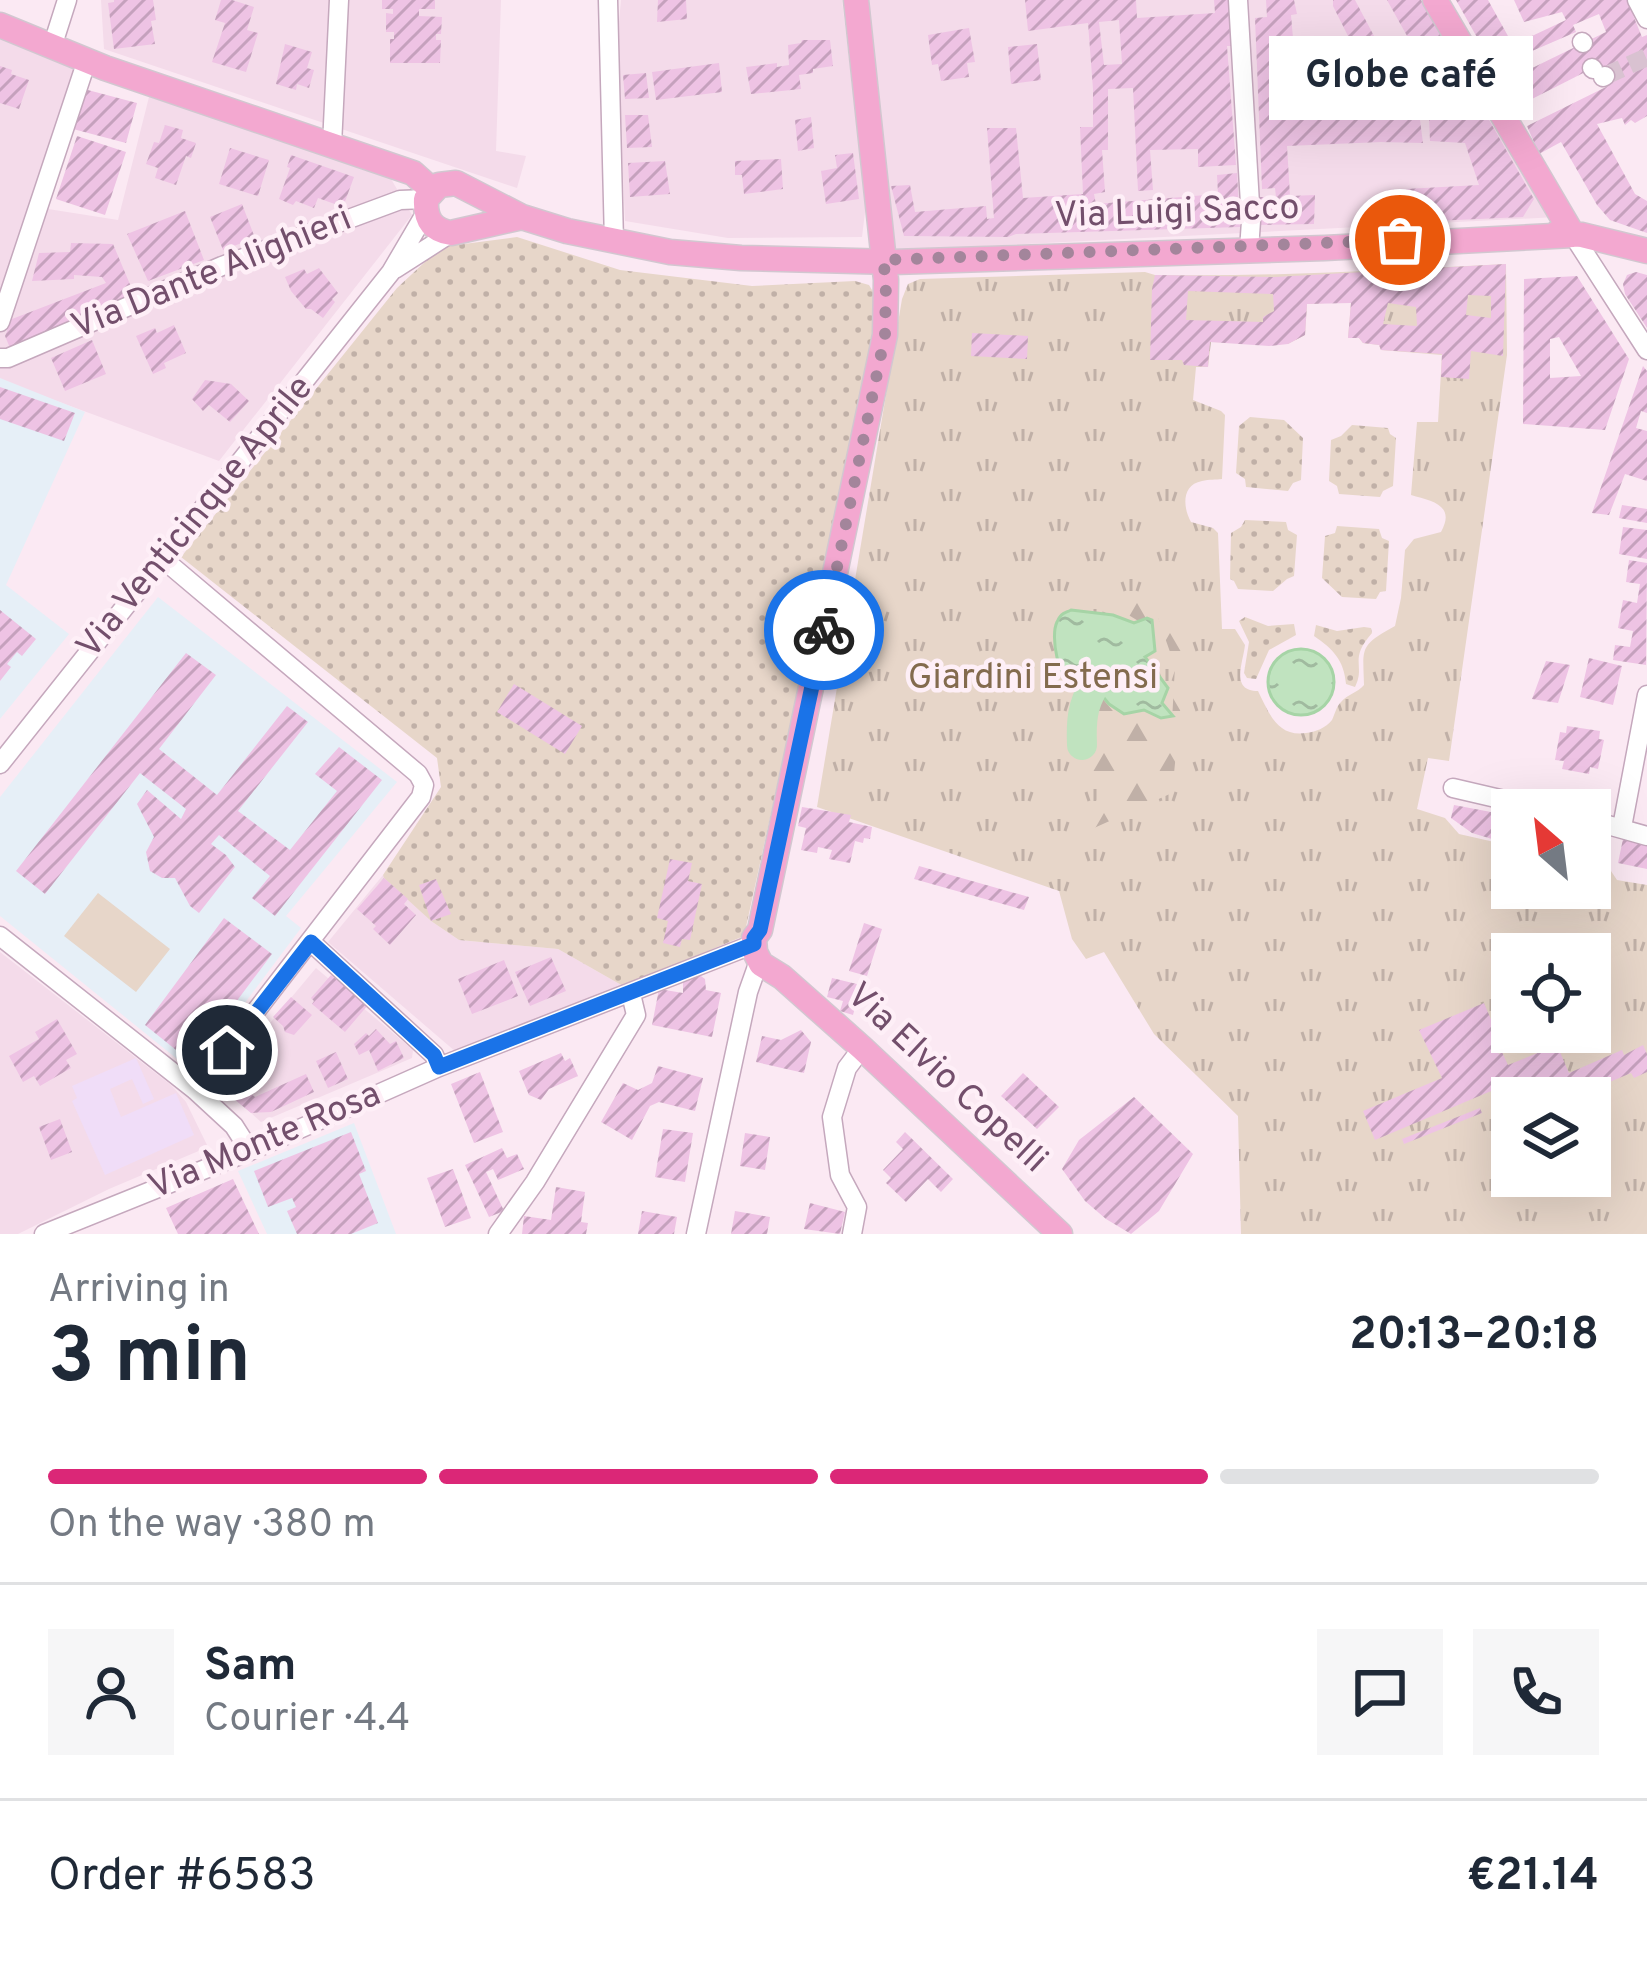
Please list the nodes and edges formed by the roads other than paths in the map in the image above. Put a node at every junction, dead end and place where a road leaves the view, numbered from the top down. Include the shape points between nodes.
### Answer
1 (67, 0) edge
2 (339, 0) edge
3 (608, 0) edge
4 (856, 0) edge
5 (1436, 0) edge
6 (1637, 0) edge
7 (1238, 9) edge
8 (1647, 19) edge
9 (0, 25) edge
10 (53, 44) junction
11 (87, 60) junction
12 (332, 145) junction
13 (470, 193) junction
14 (428, 201) junction
15 (522, 217) junction
16 (456, 231) junction
17 (1573, 235) junction
18 (614, 242) junction
19 (1249, 248) junction
20 (1647, 254) edge
21 (883, 260) junction
22 (392, 272) junction
23 (0, 322) edge
24 (1647, 350) edge
25 (0, 358) edge
26 (163, 559) junction
27 (1647, 695) edge
28 (0, 764) edge
29 (1454, 788) dead end
30 (1491, 797) edge
31 (1611, 825) edge
32 (1622, 827) junction
33 (1647, 836) edge
34 (0, 936) edge
35 (311, 942) junction
36 (758, 945) junction
37 (631, 994) junction
38 (862, 1048) junction
39 (439, 1067) junction
40 (195, 1090) junction
41 (250, 1150) junction
42 (44, 1234) edge
43 (498, 1234) edge
44 (696, 1234) edge
45 (852, 1234) edge
46 (1060, 1234) edge

1 - 10 street
2 - 12 street
3 - 18 street
4 - 21 main road
5 - 17 main road
6 - 8 street
7 - 19 street
9 - 10 main road
10 - 11 main road
11 - 12 main road
11 - 23 street
12 - 14 main road via 413,173
13 - 14 main road via 447,182
13 - 15 main road, Via Luigi Sacco
13 - 16 main road via 473,217
14 - 16 main road via 435,228
14 - 22 street, Via Venticinque Aprile
14 - 25 street, Via Dante Alighieri via 400,200
15 - 16 main road
15 - 18 main road, Via Luigi Sacco
16 - 22 street, Via Venticinque Aprile
17 - 19 main road, Via Luigi Sacco
17 - 20 main road, Via Luigi Sacco
17 - 24 street
18 - 21 main road, Via Luigi Sacco via 741,258
19 - 21 main road, Via Luigi Sacco
21 - 36 main road via 885,335
22 - 26 street, Via Venticinque Aprile
26 - 28 street, Via Venticinque Aprile
26 - 35 street via 424,785
27 - 32 street
29 - 30 street
31 - 32 street
32 - 33 street
34 - 40 street
35 - 39 street
35 - 40 street
36 - 37 street, Via Monte Rosa
36 - 38 main road, Via Elvio Copelli
36 - 44 street
37 - 39 street, Via Monte Rosa
37 - 43 street via 636,1016
38 - 45 street via 832,1117 840,1173 857,1207
38 - 46 main road, Via Elvio Copelli
39 - 41 street, Via Monte Rosa
40 - 41 street
41 - 42 street, Via Monte Rosa

